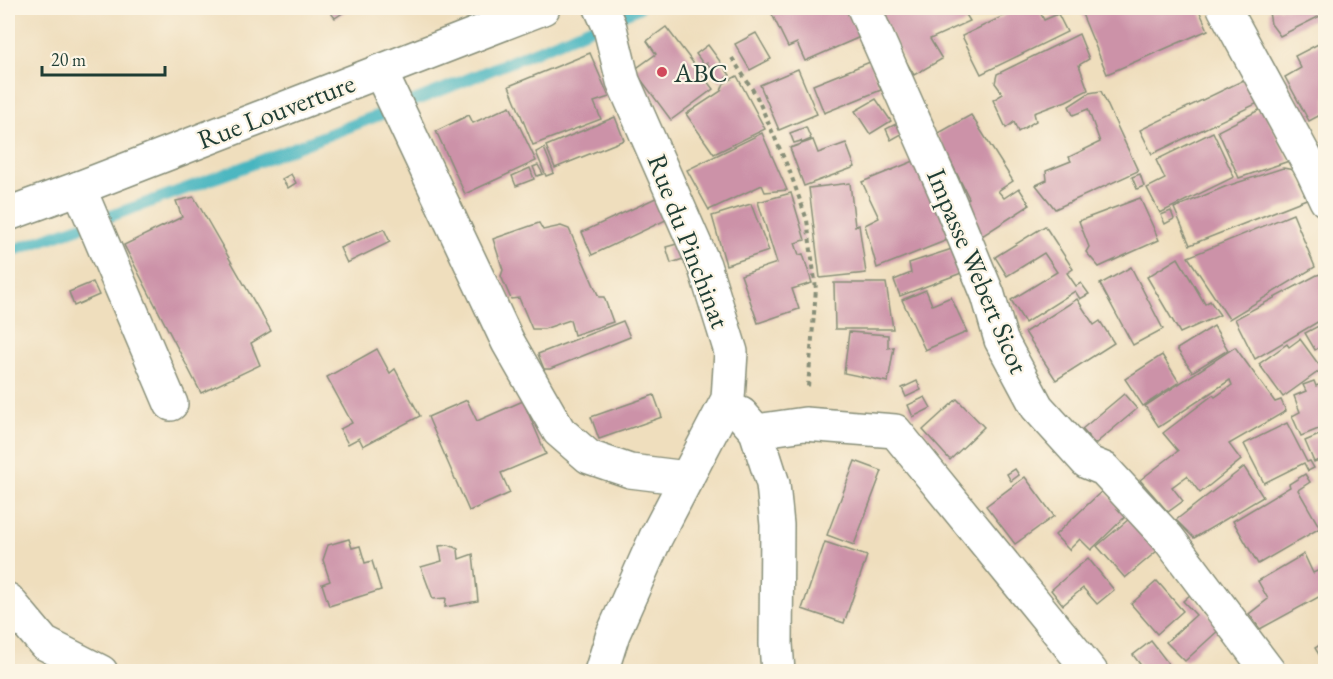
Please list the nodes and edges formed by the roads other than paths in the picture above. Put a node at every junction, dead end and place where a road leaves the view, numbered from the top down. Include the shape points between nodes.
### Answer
1 (543, 8) edge
2 (864, 8) edge
3 (1224, 8) edge
4 (605, 17) edge
5 (391, 95) junction
6 (1326, 200) edge
7 (89, 210) junction
8 (8, 214) edge
9 (728, 399) junction
10 (171, 404) dead end
11 (756, 431) junction
12 (687, 478) junction
13 (8, 600) edge
14 (101, 672) edge
15 (601, 672) edge
16 (778, 672) edge
17 (1091, 672) edge
18 (1269, 672) edge

1 - 5 street, Rue Louverture
2 - 18 street, Impasse Webert Sicot via 988,295 1001,340 1037,407 1087,462 1104,469 1168,538
3 - 6 street
4 - 9 street, Rue du Pinchinat via 623,81 704,265 731,352
5 - 7 street, Rue Louverture
5 - 12 street via 508,342 559,430 589,457 630,471
7 - 8 street, Rue Louverture
7 - 10 street
9 - 11 street
9 - 12 street, Rue du Pinchinat
11 - 16 street via 773,484 777,525
11 - 17 street via 805,424 895,431
12 - 15 street, Rue du Pinchinat via 651,548 613,634
13 - 14 street via 44,643

